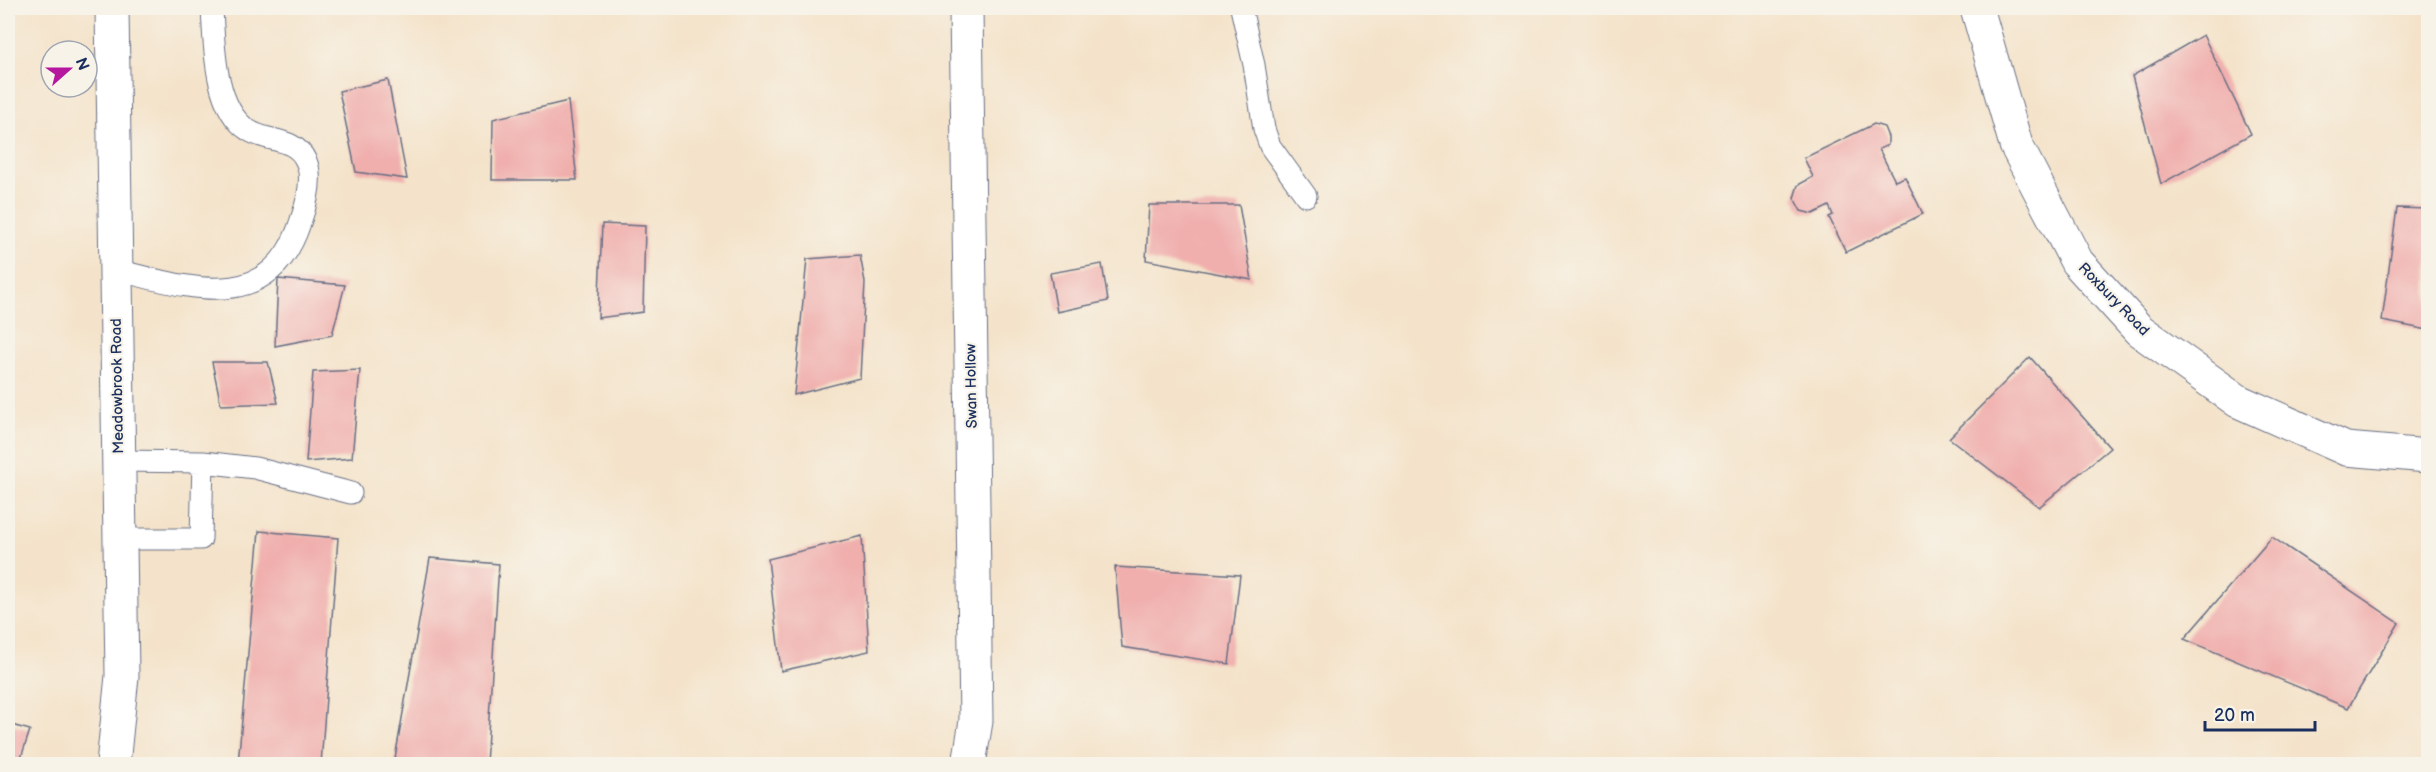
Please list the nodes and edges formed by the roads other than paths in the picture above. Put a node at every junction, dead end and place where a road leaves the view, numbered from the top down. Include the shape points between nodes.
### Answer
1 (112, 8) edge
2 (212, 8) edge
3 (966, 8) edge
4 (1241, 8) edge
5 (1977, 8) edge
6 (1306, 196) dead end
7 (116, 270) junction
8 (2428, 456) edge
9 (118, 460) junction
10 (202, 462) junction
11 (351, 493) dead end
12 (119, 539) junction
13 (113, 765) edge
14 (969, 765) edge

1 - 7 street, Meadowbrook Road
2 - 7 lane via 220,82 233,115 249,131 284,141 300,151 307,162 307,198 292,246 267,276 248,284 212,289
3 - 14 street, Swan Hollow via 976,721
4 - 6 lane via 1267,138
5 - 8 street, Roxbury Road via 2016,146 2077,262 2139,330 2238,401 2270,416 2346,449
7 - 9 street, Meadowbrook Road
9 - 10 lane
9 - 12 street, Meadowbrook Road
10 - 11 lane via 255,468
10 - 12 lane via 201,539
12 - 13 street, Meadowbrook Road via 122,676

